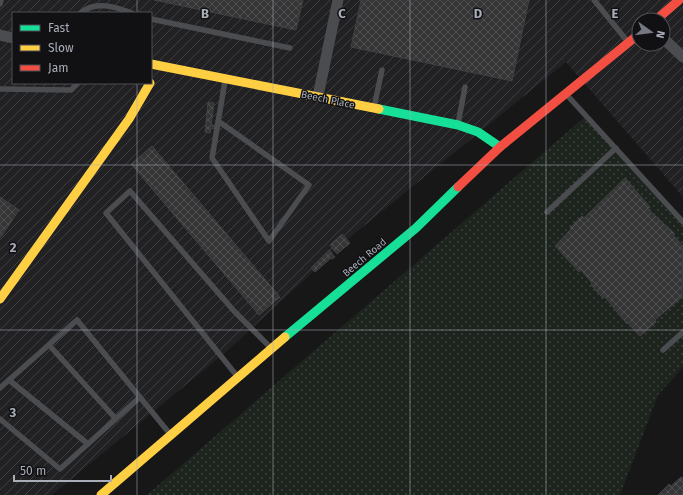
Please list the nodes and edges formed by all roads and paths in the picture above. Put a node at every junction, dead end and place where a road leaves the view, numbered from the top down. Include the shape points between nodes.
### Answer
1 (1, 0) edge
2 (338, 0) edge
3 (594, 0) edge
4 (679, 0) edge
5 (0, 4) edge
6 (82, 12) edge
7 (129, 12) edge
8 (665, 12) edge
9 (152, 19) edge
10 (0, 35) edge
11 (12, 38) edge
12 (629, 43) joint
13 (671, 46) edge
14 (290, 48) dead end
15 (683, 57) edge
16 (155, 65) edge
17 (382, 70) dead end
18 (152, 75) edge
19 (225, 78) junction
20 (77, 84) edge
21 (149, 84) edge
22 (465, 87) dead end
23 (0, 89) edge
24 (566, 94) junction
25 (318, 96) junction
26 (373, 108) junction
27 (218, 121) junction
28 (458, 126) junction
29 (500, 147) junction
30 (616, 148) junction
31 (547, 212) dead end
32 (683, 222) edge
33 (0, 299) edge
34 (683, 332) edge
35 (49, 345) junction
36 (272, 349) junction
37 (663, 350) dead end
38 (238, 377) junction
39 (9, 380) junction
40 (0, 388) edge
41 (140, 397) junction
42 (0, 419) edge
43 (116, 419) junction
44 (172, 436) junction
45 (88, 444) junction
46 (102, 495) edge

1 - 5 lane
2 - 25 street
3 - 12 lane
4 - 8 street
6 - 7 lane via 90,5 106,4
9 - 14 lane
10 - 11 street
12 - 24 street, Beech Road
13 - 15 street
16 - 18 street
16 - 19 street, Beech Place
17 - 26 lane
19 - 25 street, Beech Place
19 - 27 lane
20 - 23 lane via 71,90
21 - 33 street via 129,119
22 - 28 lane
24 - 29 street, Beech Road
24 - 30 lane
25 - 26 street, Beech Place
26 - 28 street, Beech Place
27 - 27 lane via 212,158 269,241 308,185
28 - 29 street, Beech Place via 478,132
29 - 36 street, Beech Road via 416,228
30 - 31 lane
30 - 32 lane
34 - 37 lane
35 - 39 lane
35 - 41 lane via 77,320
35 - 43 lane
36 - 38 street, Beech Road
36 - 38 lane via 234,311 130,191 106,213
38 - 44 street, Beech Road
39 - 40 lane
39 - 45 lane
41 - 43 lane
41 - 44 lane
42 - 45 lane via 60,469
43 - 45 lane
44 - 46 street, Beech Road

